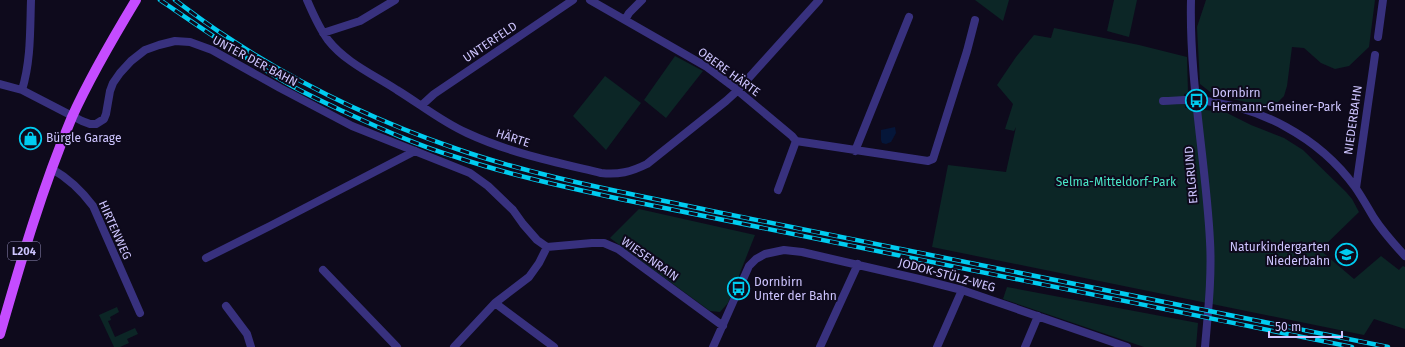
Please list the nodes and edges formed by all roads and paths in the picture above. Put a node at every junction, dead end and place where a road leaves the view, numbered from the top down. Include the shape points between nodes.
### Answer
1 (31, 0) edge
2 (136, 0) edge
3 (306, 0) edge
4 (395, 0) edge
5 (573, 0) edge
6 (590, 0) edge
7 (642, 0) edge
8 (819, 0) edge
9 (1191, 0) edge
10 (1383, 0) edge
11 (909, 18) dead end
12 (625, 20) junction
13 (975, 20) dead end
14 (323, 34) junction
15 (1378, 36) dead end
16 (1375, 55) dead end
17 (0, 84) edge
18 (22, 90) junction
19 (737, 91) junction
20 (1197, 100) junction
21 (1163, 101) dead end
22 (422, 105) junction
23 (73, 116) junction
24 (796, 141) junction
25 (415, 150) junction
26 (855, 151) junction
27 (52, 169) junction
28 (1356, 188) junction
29 (778, 190) dead end
30 (547, 247) junction
31 (1405, 256) edge
32 (206, 258) dead end
33 (858, 264) junction
34 (323, 270) dead end
35 (962, 290) junction
36 (495, 303) junction
37 (226, 306) dead end
38 (140, 314) dead end
39 (1038, 316) junction
40 (723, 326) junction
41 (0, 334) edge
42 (251, 347) edge
43 (397, 347) edge
44 (454, 347) edge
45 (554, 347) edge
46 (713, 347) edge
47 (820, 347) edge
48 (936, 347) edge
49 (1025, 347) edge
50 (1127, 347) edge
51 (1205, 347) edge

1 - 18 street via 31,42
2 - 23 main road, L204 via 92,75
3 - 14 street, HÄRTE
4 - 14 street via 360,21
5 - 22 street, UNTERFELD via 434,94
6 - 12 street, OBERE HÄRTE
7 - 12 street
8 - 19 street, HÄRTE
9 - 20 street, ERLGRUND
10 - 15 street
11 - 26 street
12 - 19 street, OBERE HÄRTE via 707,67
13 - 26 street via 968,51 934,159 928,161
14 - 22 street, HÄRTE via 350,60
16 - 28 street, NIEDERBAHN
17 - 18 street
18 - 23 street
19 - 22 street, HÄRTE via 647,164 635,170 613,174 529,156 498,146 465,133
19 - 24 street, OBERE HÄRTE
20 - 21 street, NIEDERBAHN
20 - 28 street, NIEDERBAHN via 1258,113 1288,128 1325,154
20 - 51 street, ERLGRUND via 1210,242 1210,295
23 - 25 street, UNTER DER BAHN via 90,124 101,121 106,114 113,83 131,61 145,50 159,44 190,42 212,50 352,126
23 - 27 main road, L204
24 - 26 street
24 - 29 street
25 - 30 street, UNTER DER BAHN via 476,176 513,210 523,224
25 - 32 street
27 - 38 street, HIRTENWEG via 71,182 93,206
27 - 41 main road, L204
28 - 31 street, NIEDERBAHN via 1375,220
30 - 36 street via 529,277
30 - 40 street, WIESENRAIN via 604,243 618,249
33 - 35 street, JODOK-STÜLZ-WEG
33 - 40 street, JODOK-STÜLZ-WEG via 784,250 756,258 749,266
33 - 47 street
34 - 43 street
35 - 39 street, JODOK-STÜLZ-WEG
35 - 48 street
36 - 44 street
36 - 45 street
37 - 42 street via 247,334
39 - 49 street
39 - 50 street, JODOK-STÜLZ-WEG
40 - 46 street

